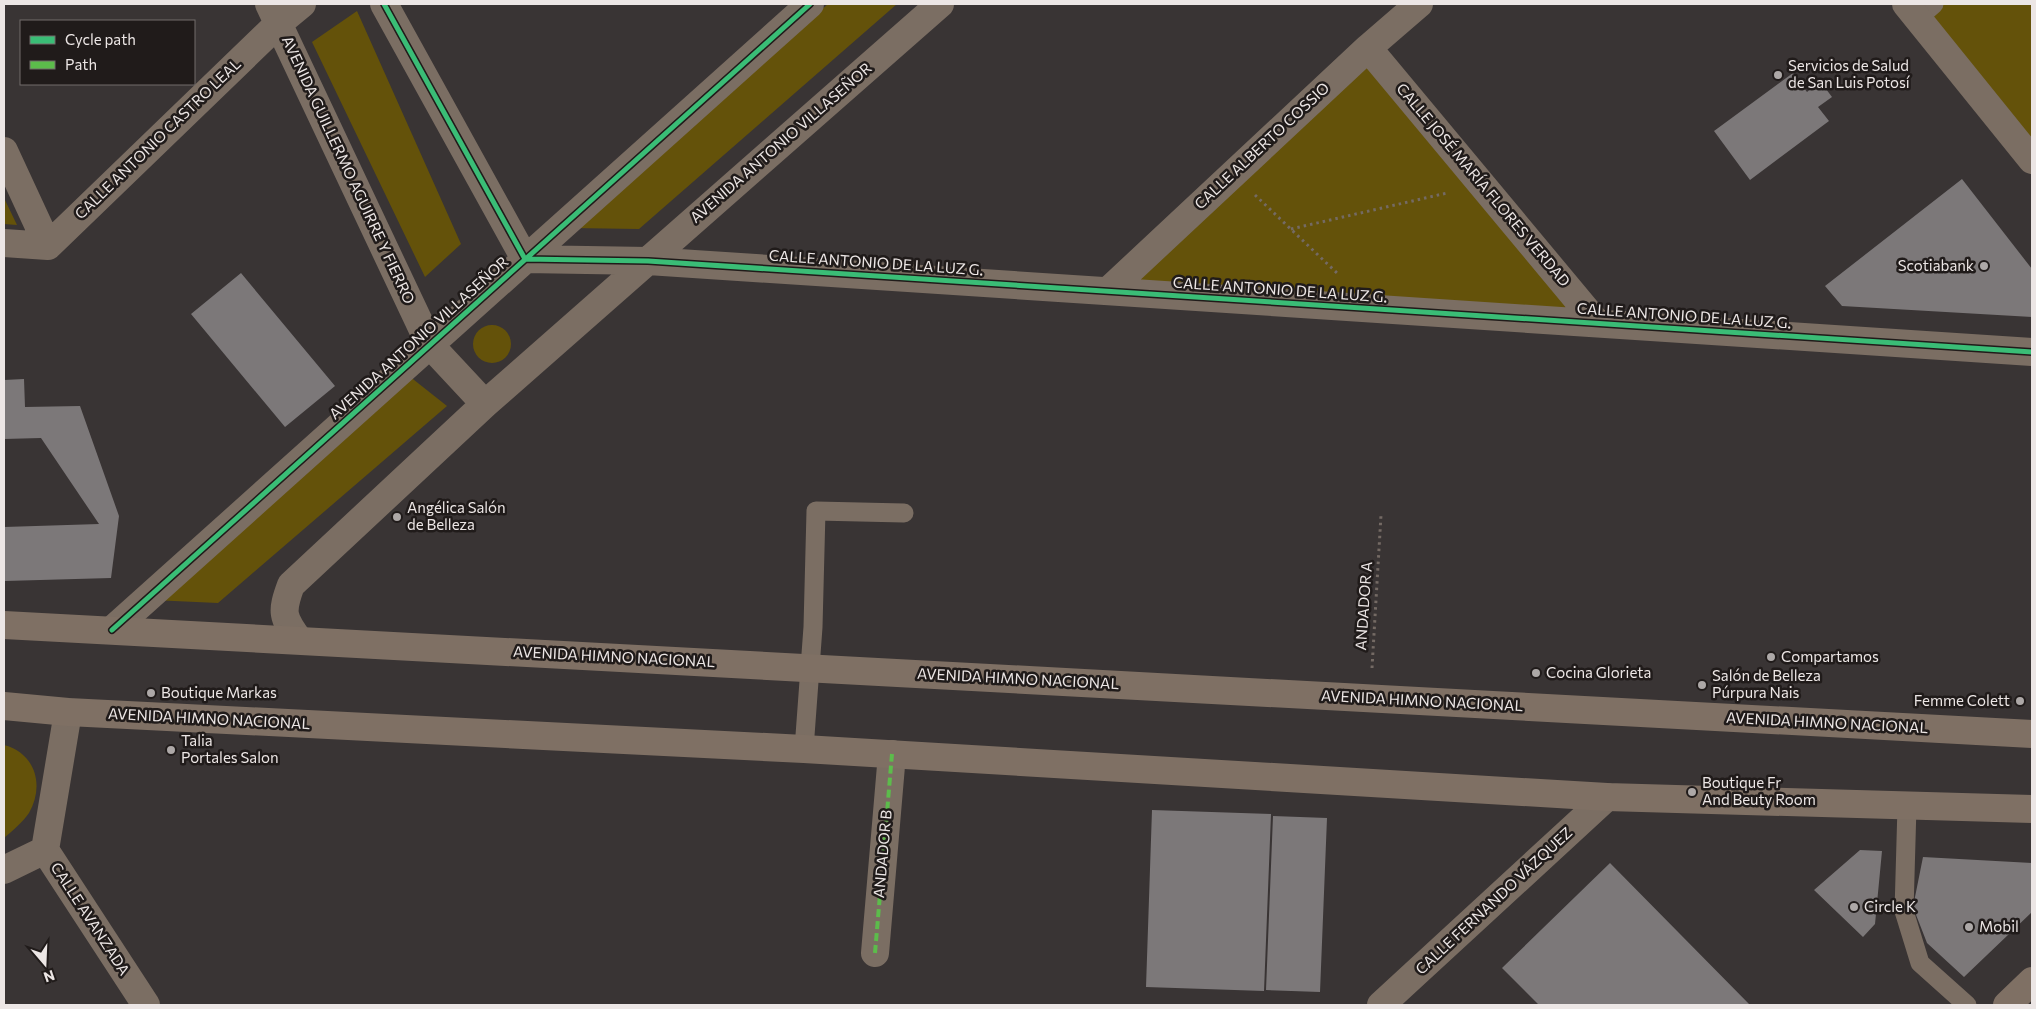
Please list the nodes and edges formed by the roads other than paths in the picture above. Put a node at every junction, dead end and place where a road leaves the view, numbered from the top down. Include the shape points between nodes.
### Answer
1 (302, 4) edge
2 (384, 4) edge
3 (810, 4) edge
4 (940, 4) edge
5 (1418, 4) edge
6 (1919, 9) edge
7 (274, 13) edge
8 (1368, 48) junction
9 (4, 151) edge
10 (2032, 160) edge
11 (4, 243) edge
12 (48, 246) junction
13 (525, 259) junction
14 (648, 261) junction
15 (1108, 291) junction
16 (1597, 323) junction
17 (430, 345) junction
18 (2032, 352) edge
19 (485, 404) junction
20 (904, 513) dead end
21 (4, 625) edge
22 (112, 630) junction
23 (299, 640) junction
24 (809, 668) junction
25 (4, 706) edge
26 (68, 712) junction
27 (2032, 734) edge
28 (804, 749) junction
29 (892, 754) junction
30 (1607, 797) junction
31 (1907, 806) junction
32 (2032, 810) edge
33 (45, 850) junction
34 (4, 870) edge
35 (875, 953) dead end
36 (2032, 981) edge
37 (146, 1005) edge
38 (1381, 1005) edge
39 (1967, 1005) edge
40 (2007, 1005) edge

1 - 7 street, CALLE ANTONIO CASTRO LEAL
2 - 13 street
3 - 13 street, AVENIDA ANTONIO VILLASEÑOR
4 - 14 street, AVENIDA ANTONIO VILLASEÑOR
5 - 8 street, CALLE ALBERTO COSSIO
6 - 10 street
7 - 12 street, CALLE ANTONIO CASTRO LEAL
7 - 17 street, AVENIDA GUILLERMO AGUIRRE Y FIERRO
8 - 15 street, CALLE ALBERTO COSSIO
8 - 16 street, CALLE JOSÉ MARÍA FLORES VERDAD
9 - 12 street
11 - 12 street
13 - 14 street, CALLE ANTONIO DE LA LUZ G.
13 - 17 street, AVENIDA ANTONIO VILLASEÑOR
14 - 15 street, CALLE ANTONIO DE LA LUZ G.
14 - 19 street, AVENIDA ANTONIO VILLASEÑOR
15 - 16 street, CALLE ANTONIO DE LA LUZ G.
16 - 18 street, CALLE ANTONIO DE LA LUZ G.
17 - 19 street, AVENIDA GUILLERMO AGUIRRE Y FIERRO
17 - 22 street, AVENIDA ANTONIO VILLASEÑOR
19 - 23 street, AVENIDA ANTONIO VILLASEÑOR via 291,585 284,603 286,621
20 - 24 lane via 816,511
21 - 22 main road, AVENIDA HIMNO NACIONAL
22 - 23 main road, AVENIDA HIMNO NACIONAL
23 - 24 main road, AVENIDA HIMNO NACIONAL
24 - 27 main road, AVENIDA HIMNO NACIONAL
24 - 28 lane
25 - 26 main road, AVENIDA HIMNO NACIONAL
26 - 28 main road, AVENIDA HIMNO NACIONAL
26 - 33 street, CALLE AVANZADA
28 - 29 main road, AVENIDA HIMNO NACIONAL
29 - 30 main road, AVENIDA HIMNO NACIONAL
29 - 35 street, ANDADOR B
30 - 31 main road, AVENIDA HIMNO NACIONAL
30 - 38 street, CALLE FERNANDO VÁZQUEZ
31 - 32 main road, AVENIDA HIMNO NACIONAL
31 - 39 lane via 1904,911 1920,964
33 - 34 street
33 - 37 street, CALLE AVANZADA
36 - 40 main road

